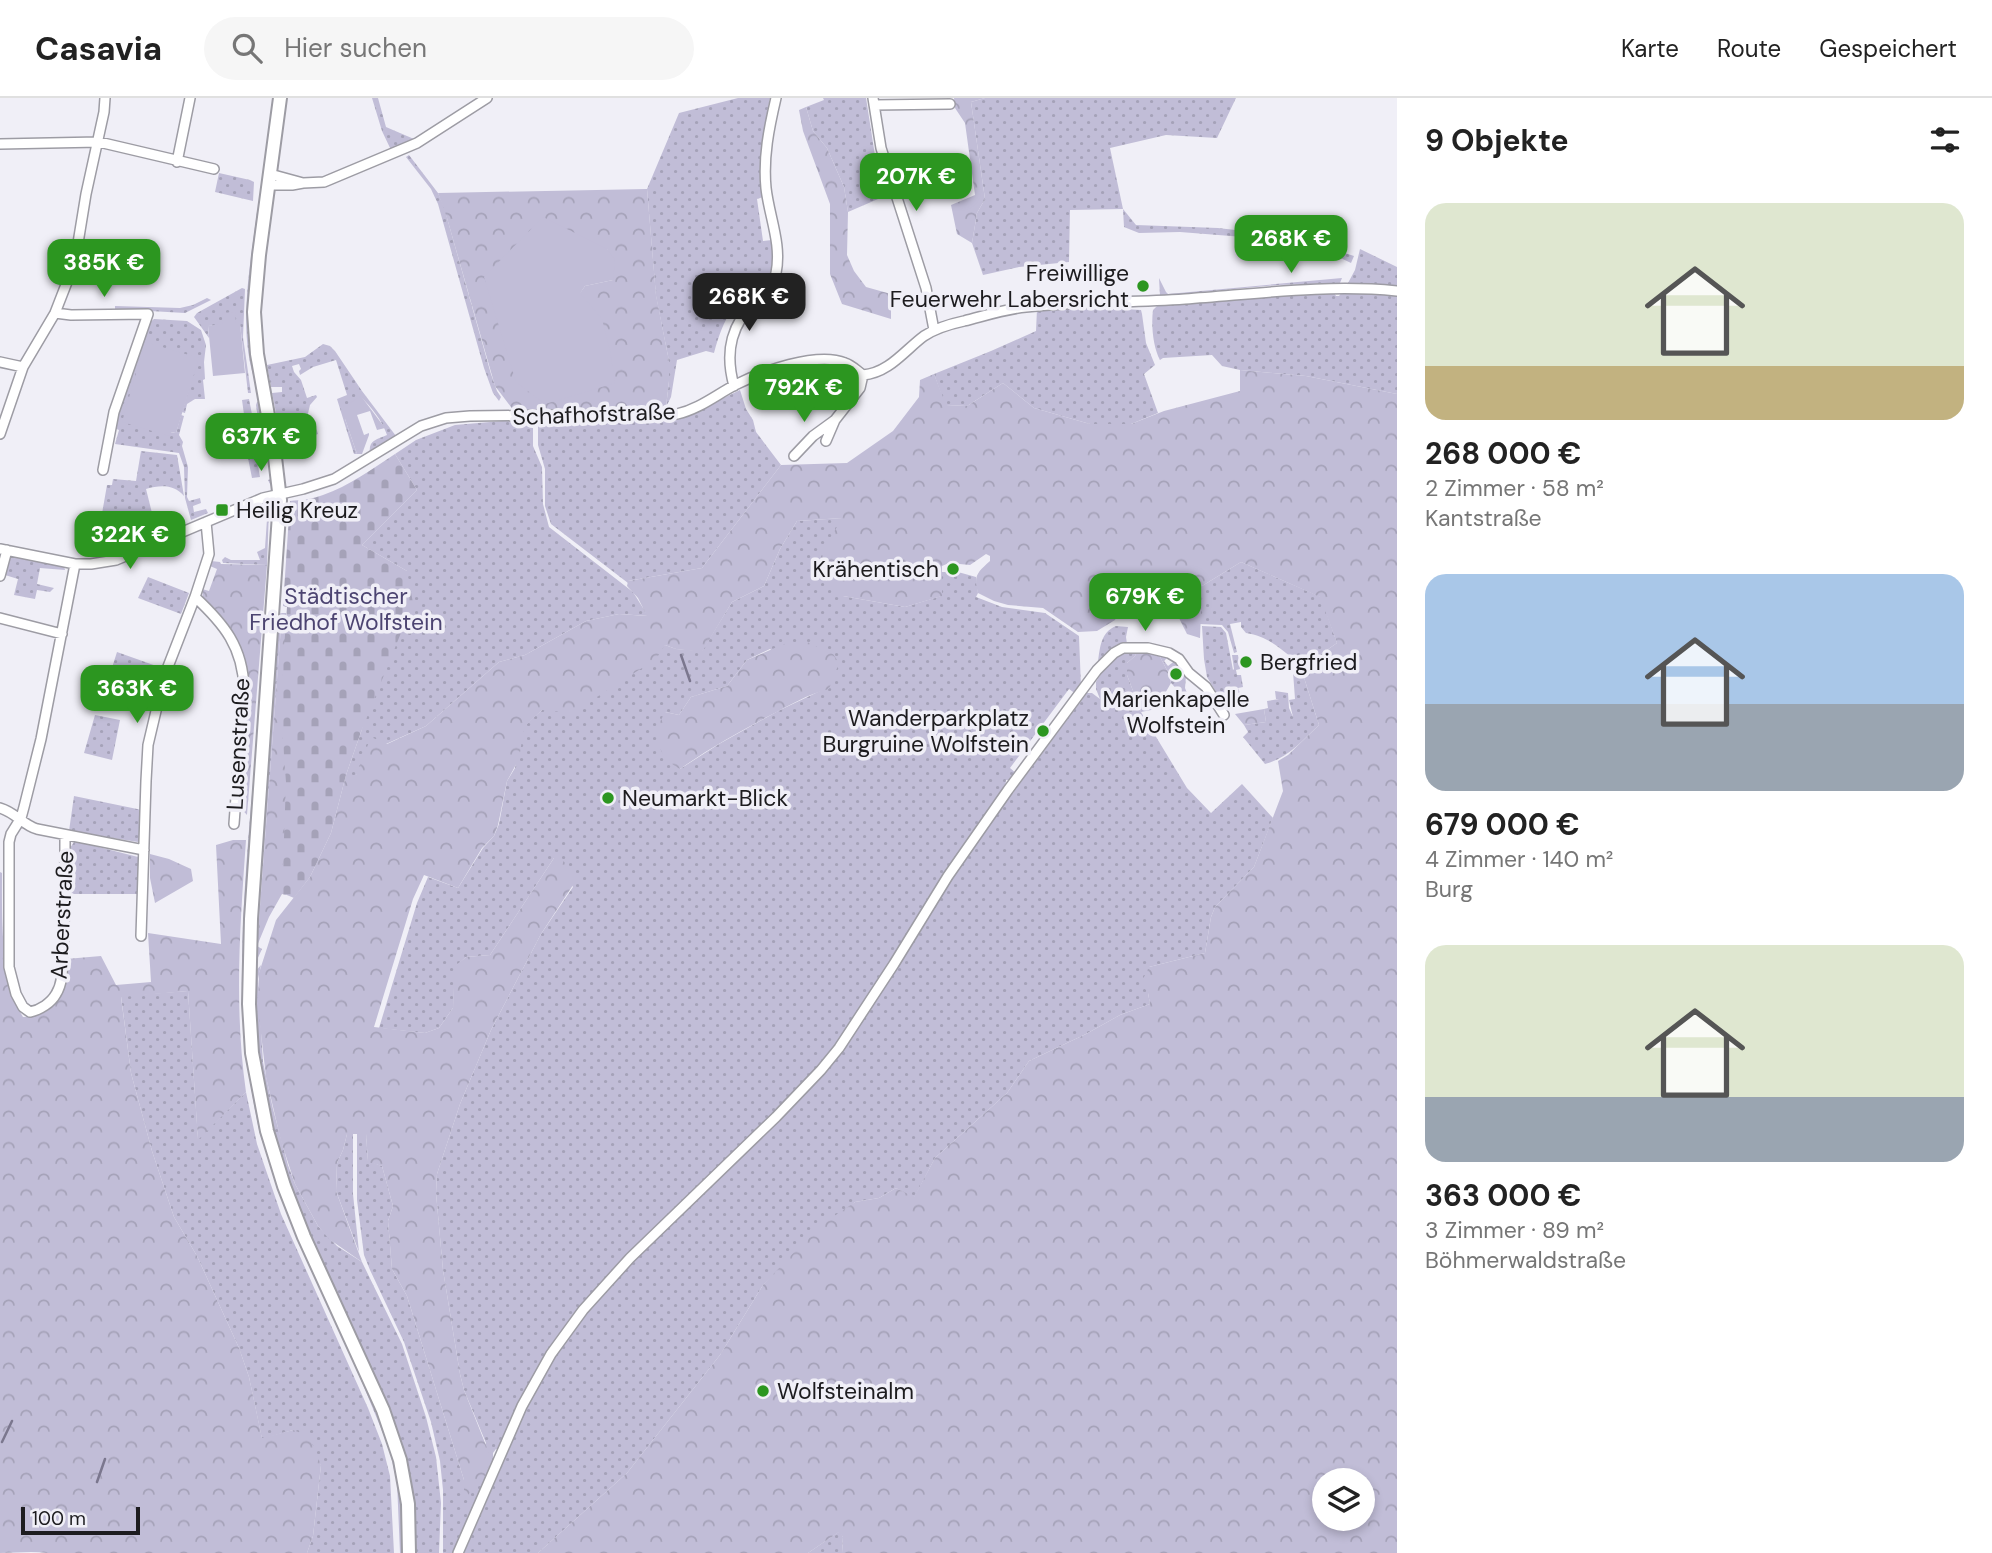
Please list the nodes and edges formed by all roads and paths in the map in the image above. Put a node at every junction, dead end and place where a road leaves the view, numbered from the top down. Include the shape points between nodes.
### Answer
1 (105, 98) edge
2 (190, 98) edge
3 (279, 98) edge
4 (487, 98) edge
5 (776, 98) edge
6 (874, 101) edge
7 (950, 104) dead end
8 (99, 142) junction
9 (0, 144) edge
10 (177, 162) junction
11 (214, 169) dead end
12 (269, 179) junction
13 (1397, 291) edge
14 (55, 313) junction
15 (934, 330) junction
16 (0, 362) edge
17 (23, 367) junction
18 (863, 375) junction
19 (734, 386) junction
20 (835, 420) junction
21 (0, 434) edge
22 (826, 441) dead end
23 (794, 456) dead end
24 (103, 470) dead end
25 (280, 494) junction
26 (206, 522) junction
27 (3, 549) edge
28 (75, 564) junction
29 (0, 576) edge
30 (195, 597) junction
31 (0, 618) edge
32 (62, 634) junction
33 (1224, 715) dead end
34 (0, 808) edge
35 (21, 818) junction
36 (234, 824) dead end
37 (65, 836) junction
38 (144, 850) junction
39 (141, 936) dead end
40 (409, 1553) edge
41 (458, 1553) edge

1 - 8 street
2 - 10 street
3 - 12 main road
4 - 12 street via 401,151 324,182
5 - 19 street via 765,169 777,269 771,285 734,330
6 - 7 street
6 - 15 street via 886,167 926,288
8 - 9 street
8 - 10 street
8 - 14 street via 74,261
10 - 11 street
12 - 25 main road via 254,324
13 - 15 street via 1271,291 1028,307
14 - 17 street
14 - 24 street via 148,314 114,412
15 - 18 street via 882,370
16 - 17 street
17 - 21 street
18 - 19 street, Schafhofstraße via 844,362 812,361 770,370
18 - 20 street via 856,395
19 - 25 street, Schafhofstraße via 677,414 446,418 408,433 334,479
20 - 22 street
20 - 23 street
25 - 26 street, Schafhofstraße
25 - 40 main road via 250,929 254,1064 272,1149 295,1215 393,1436 405,1480
26 - 28 street, Schafhofstraße via 116,560
26 - 30 street via 209,554
27 - 28 street, Schafhofstraße
27 - 29 street
28 - 32 street
30 - 36 street, Lusenstraße via 226,629 242,667
30 - 38 street via 163,677 151,727
31 - 32 street
32 - 35 street
33 - 41 street via 1206,687 1169,653 1123,648 1097,670 948,876 839,1048 776,1117 630,1258 551,1354 522,1406
34 - 35 street
35 - 37 street via 32,828
35 - 37 street, Arberstraße via 9,842 8,952 16,994 30,1012 57,994 60,985
37 - 38 street
38 - 39 street

